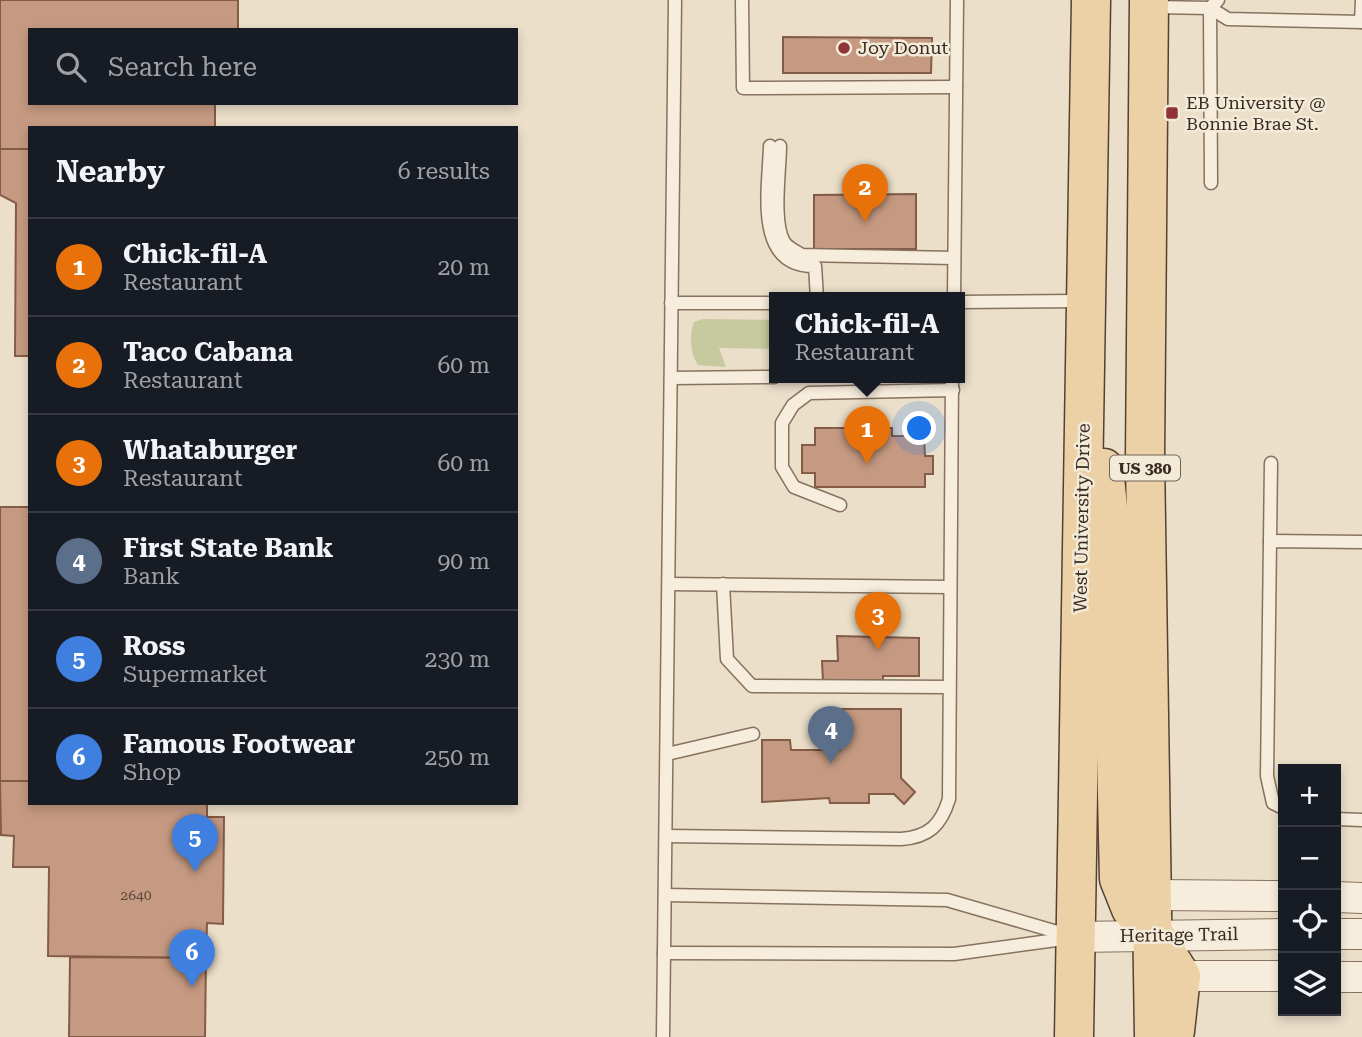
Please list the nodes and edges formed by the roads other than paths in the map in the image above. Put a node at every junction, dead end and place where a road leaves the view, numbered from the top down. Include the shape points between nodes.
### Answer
1 (674, 0) edge
2 (742, 0) edge
3 (957, 0) edge
4 (1091, 0) edge
5 (1362, 0) edge
6 (1149, 3) edge
7 (1214, 4) edge
8 (1362, 22) edge
9 (956, 87) junction
10 (1211, 183) dead end
11 (954, 258) junction
12 (817, 292) edge
13 (954, 292) edge
14 (965, 302) edge
15 (1086, 302) junction
16 (671, 303) junction
17 (769, 303) edge
18 (671, 377) junction
19 (769, 377) edge
20 (953, 384) edge
21 (1084, 392) junction
22 (1271, 463) dead end
23 (841, 505) dead end
24 (1270, 541) junction
25 (1362, 542) edge
26 (668, 584) junction
27 (723, 584) junction
28 (950, 587) junction
29 (949, 687) junction
30 (753, 734) dead end
31 (667, 754) junction
32 (1278, 806) edge
33 (1341, 819) edge
34 (1362, 820) edge
35 (666, 836) junction
36 (665, 895) junction
37 (1153, 895) junction
38 (1278, 896) edge
39 (1341, 897) edge
40 (1362, 898) edge
41 (1154, 934) junction
42 (1278, 934) edge
43 (1341, 934) edge
44 (1362, 934) edge
45 (1074, 937) junction
46 (664, 953) junction
47 (1181, 976) junction
48 (1278, 976) edge
49 (1341, 977) edge
50 (1362, 977) edge
51 (663, 1037) edge
52 (1074, 1037) edge
53 (1099, 1037) edge
54 (1154, 1037) edge
55 (1175, 1037) edge

1 - 16 lane
2 - 9 lane via 743,88
3 - 9 lane
4 - 15 main road, West University Drive
5 - 8 lane
6 - 7 lane
6 - 37 main road, US 380 via 1145,458
7 - 8 lane via 1228,19
7 - 10 lane
9 - 11 lane
11 - 12 lane via 802,255 784,242 779,222 775,146 771,237 790,263 815,266
11 - 13 lane
14 - 15 lane
15 - 21 main road, West University Drive
16 - 17 lane
16 - 18 lane
18 - 19 lane
18 - 26 lane
20 - 23 lane via 809,393 793,405 782,423 782,467 794,487
20 - 28 lane
21 - 41 main road via 1103,457 1111,537 1119,878 1131,909
21 - 45 main road, West University Drive
22 - 24 lane
24 - 25 lane
24 - 32 lane via 1267,776 1273,803
26 - 27 lane
26 - 31 lane
27 - 28 lane
27 - 29 lane via 727,659 752,686
28 - 29 lane
29 - 35 lane via 949,799 937,826 927,834 901,839
30 - 31 lane
31 - 35 lane
33 - 34 lane
35 - 36 lane
36 - 45 lane via 947,900
36 - 46 lane
37 - 38 street
37 - 41 main road, US 380
39 - 40 street
41 - 42 street, Heritage Trail
41 - 45 street, Heritage Trail
41 - 47 main road
41 - 54 main road, US 380
43 - 44 street
45 - 46 lane via 954,954
45 - 52 main road, West University Drive
45 - 53 main road via 1099,994
46 - 51 lane
47 - 48 street
47 - 55 main road
49 - 50 street

